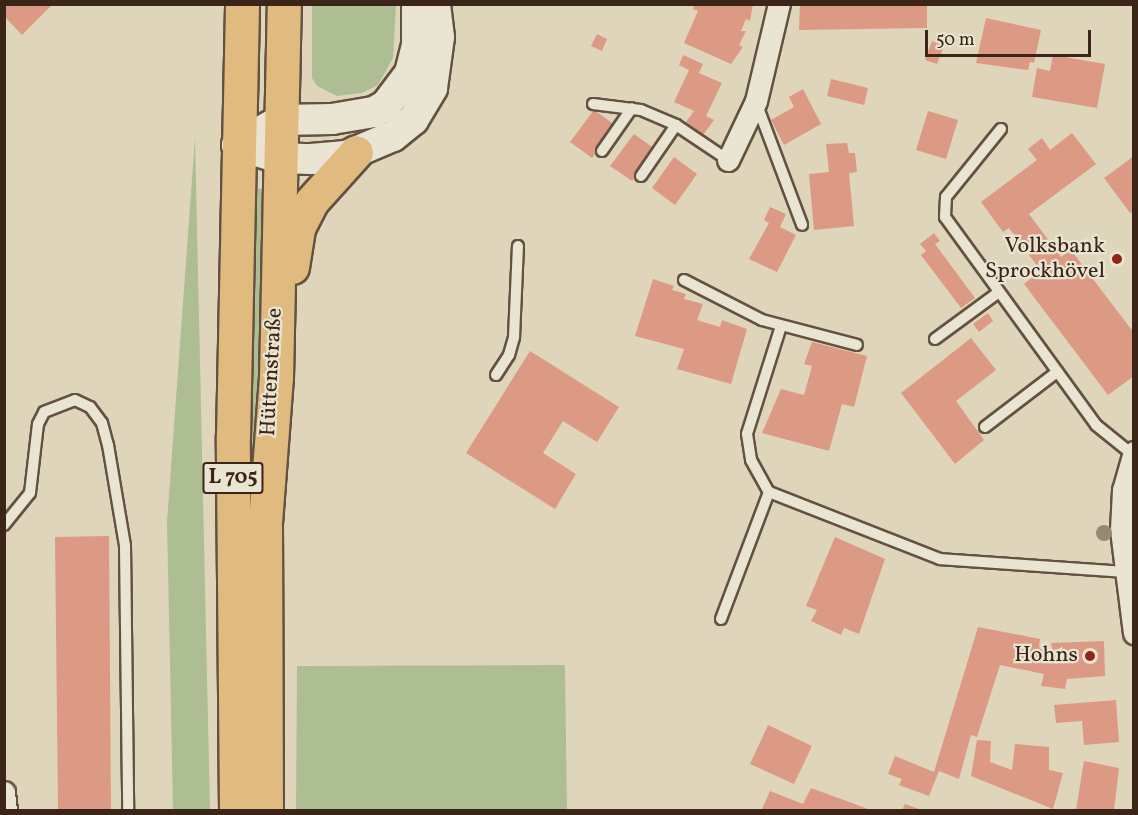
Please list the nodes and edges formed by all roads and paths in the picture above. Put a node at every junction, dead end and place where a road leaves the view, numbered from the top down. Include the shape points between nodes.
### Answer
1 (242, 4) edge
2 (284, 4) edge
3 (417, 4) edge
4 (435, 4) edge
5 (779, 4) edge
6 (756, 101) junction
7 (593, 104) dead end
8 (632, 108) junction
9 (281, 120) junction
10 (676, 125) junction
11 (1001, 129) dead end
12 (237, 145) junction
13 (602, 151) dead end
14 (356, 152) junction
15 (279, 159) junction
16 (728, 160) joint
17 (641, 176) dead end
18 (802, 225) dead end
19 (518, 246) dead end
20 (684, 280) dead end
21 (999, 292) junction
22 (781, 326) junction
23 (935, 339) dead end
24 (857, 345) dead end
25 (1058, 372) junction
26 (496, 375) dead end
27 (276, 378) junction
28 (985, 427) dead end
29 (1133, 453) edge
30 (1128, 490) edge
31 (769, 492) junction
32 (4, 525) edge
33 (1128, 572) edge
34 (721, 619) dead end
35 (1134, 633) edge
36 (4, 792) edge
37 (6, 810) edge
38 (128, 810) edge
39 (236, 810) edge
40 (266, 810) edge

1 - 12 main road, Hüttenstraße / L 705
2 - 9 main road, Hüttenstraße / L 705
3 - 9 street via 417,45 410,73 391,101 367,114
4 - 14 street via 439,37 435,74 426,101 393,136
5 - 6 street
6 - 16 street
6 - 18 lane
7 - 8 lane
8 - 10 lane
8 - 13 lane
9 - 12 street
9 - 15 main road, Hüttenstraße / L 705
10 - 16 lane
10 - 17 lane
11 - 21 lane via 946,197 944,213
12 - 15 street
12 - 39 main road, Hüttenstraße / L 705 via 233,436
14 - 15 street
14 - 27 main road, L 705 via 311,202 298,228
15 - 27 main road, Hüttenstraße / L 705
19 - 26 lane via 514,337 509,355
20 - 22 lane
21 - 23 lane
21 - 25 lane
22 - 24 lane
22 - 31 lane via 747,434 751,460
25 - 28 lane
25 - 29 lane via 1096,425
27 - 40 main road, Hüttenstraße / L 705 via 264,534
29 - 30 street
30 - 33 street
31 - 33 lane via 940,559
31 - 34 lane
32 - 38 lane via 30,493 38,424 44,412 75,400 90,407 102,423 108,445 125,546
33 - 35 street
36 - 37 street

